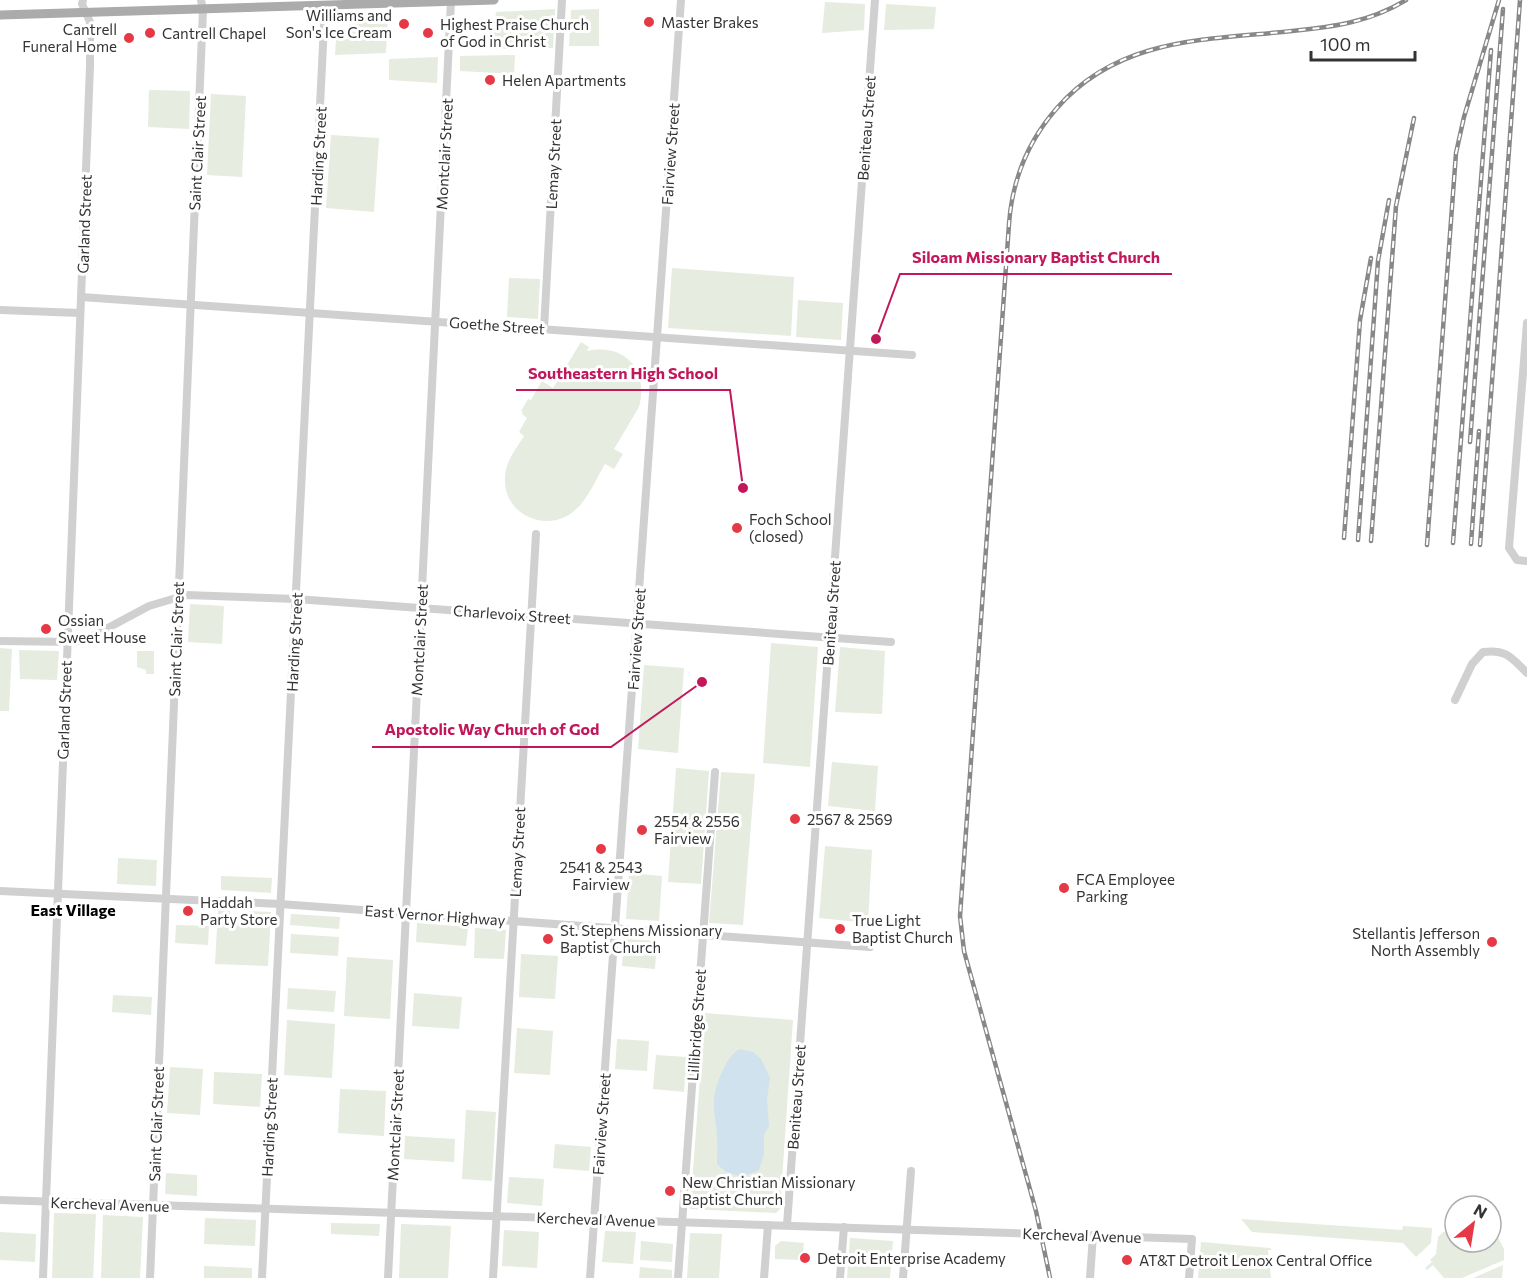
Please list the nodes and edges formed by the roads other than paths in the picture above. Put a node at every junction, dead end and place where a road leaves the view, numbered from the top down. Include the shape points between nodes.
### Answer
1 (83, 0) edge
2 (477, 0) edge
3 (494, 0) edge
4 (562, 0) edge
5 (681, 0) edge
6 (875, 0) edge
7 (451, 1) edge
8 (389, 2) edge
9 (298, 3) edge
10 (202, 5) edge
11 (325, 5) junction
12 (87, 13) junction
13 (0, 15) edge
14 (81, 297) junction
15 (190, 304) junction
16 (0, 310) edge
17 (310, 312) junction
18 (81, 313) junction
19 (435, 321) junction
20 (1527, 323) edge
21 (544, 329) junction
22 (657, 337) junction
23 (850, 351) junction
24 (912, 355) dead end
25 (536, 534) dead end
26 (1527, 561) edge
27 (178, 596) junction
28 (296, 599) junction
29 (421, 608) junction
30 (531, 615) junction
31 (637, 623) junction
32 (829, 637) junction
33 (0, 641) edge
34 (66, 642) junction
35 (891, 642) dead end
36 (1527, 673) edge
37 (1455, 700) dead end
38 (715, 772) dead end
39 (0, 891) edge
40 (57, 894) junction
41 (165, 897) junction
42 (280, 904) junction
43 (405, 913) junction
44 (514, 921) junction
45 (615, 928) junction
46 (702, 935) junction
47 (807, 942) junction
48 (870, 946) dead end
49 (911, 1171) dead end
50 (0, 1200) edge
51 (46, 1201) junction
52 (153, 1205) junction
53 (265, 1209) junction
54 (391, 1213) junction
55 (497, 1216) junction
56 (594, 1219) junction
57 (682, 1222) junction
58 (768, 1225) junction
59 (787, 1225) junction
60 (844, 1227) junction
61 (906, 1229) junction
62 (1093, 1235) junction
63 (43, 1278) edge
64 (150, 1278) edge
65 (262, 1278) edge
66 (388, 1278) edge
67 (493, 1278) edge
68 (590, 1278) edge
69 (678, 1278) edge
70 (764, 1278) edge
71 (840, 1278) edge
72 (903, 1278) edge
73 (1090, 1278) edge
74 (1189, 1278) edge

1 - 12 street, Garland Street
2 - 3 main road
2 - 7 main road
4 - 21 street, Lemay Street
5 - 22 street, Fairview Street
6 - 23 street, Beniteau Street
7 - 8 main road
7 - 19 street, Montclair Street
8 - 11 main road
9 - 10 main road
9 - 11 main road
10 - 12 main road
10 - 15 street, Saint Clair Street
11 - 17 street, Harding Street
12 - 13 main road
12 - 14 street, Garland Street via 90,44
14 - 15 street, Goethe Street
14 - 18 street, Garland Street
15 - 17 street, Goethe Street
15 - 27 street, Saint Clair Street
16 - 18 street
17 - 19 street, Goethe Street
17 - 28 street, Harding Street
18 - 34 street, Garland Street
19 - 21 street, Goethe Street
19 - 29 street, Montclair Street
20 - 26 street via 1509,548 1517,560
21 - 22 street, Goethe Street
22 - 23 street, Goethe Street
22 - 31 street, Fairview Street
23 - 24 street, Goethe Street
23 - 32 street, Beniteau Street
25 - 30 street, Lemay Street
27 - 28 street, Charlevoix Street
27 - 34 street, Charlevoix Street via 149,606 91,637
27 - 41 street, Saint Clair Street
28 - 29 street, Charlevoix Street
28 - 42 street, Harding Street
29 - 30 street, Charlevoix Street
29 - 43 street, Montclair Street
30 - 31 street, Charlevoix Street
30 - 44 street, Lemay Street
31 - 32 street, Charlevoix Street
31 - 45 street, Fairview Street
32 - 35 street, Charlevoix Street
32 - 47 street, Beniteau Street
33 - 34 street, Charlevoix Street
34 - 40 street, Garland Street
36 - 37 street via 1498,650 1483,652 1472,664
38 - 46 street, Lillibridge Street
39 - 40 street, East Vernor Highway
40 - 41 street, East Vernor Highway
40 - 51 street, Garland Street
41 - 42 street, East Vernor Highway
41 - 52 street, Saint Clair Street
42 - 43 street, East Vernor Highway
42 - 53 street, Harding Street
43 - 44 street, East Vernor Highway
43 - 54 street, Montclair Street
44 - 45 street, East Vernor Highway
44 - 55 street, Lemay Street
45 - 46 street, East Vernor Highway
45 - 56 street, Fairview Street
46 - 47 street, East Vernor Highway
46 - 57 street, Lillibridge Street
47 - 48 street, East Vernor Highway
47 - 59 street, Beniteau Street
49 - 61 street
50 - 51 street, Kercheval Avenue
51 - 52 street, Kercheval Avenue
51 - 63 street, Garland Street
52 - 53 street, Kercheval Avenue
52 - 64 street, Saint Clair Street
53 - 54 street, Kercheval Avenue
53 - 65 street, Harding Street
54 - 55 street, Kercheval Avenue
54 - 66 street, Montclair Street
55 - 56 street, Kercheval Avenue
55 - 67 street, Lemay Street
56 - 57 street, Kercheval Avenue
56 - 68 street, Fairview Street
57 - 58 street, Kercheval Avenue
57 - 69 street, Lillibridge Street
58 - 59 street, Kercheval Avenue
58 - 70 street
59 - 60 street, Kercheval Avenue
60 - 61 street, Kercheval Avenue
60 - 71 street
61 - 62 street, Kercheval Avenue
61 - 72 street
62 - 73 street
62 - 74 street, Kercheval Avenue via 1192,1239

